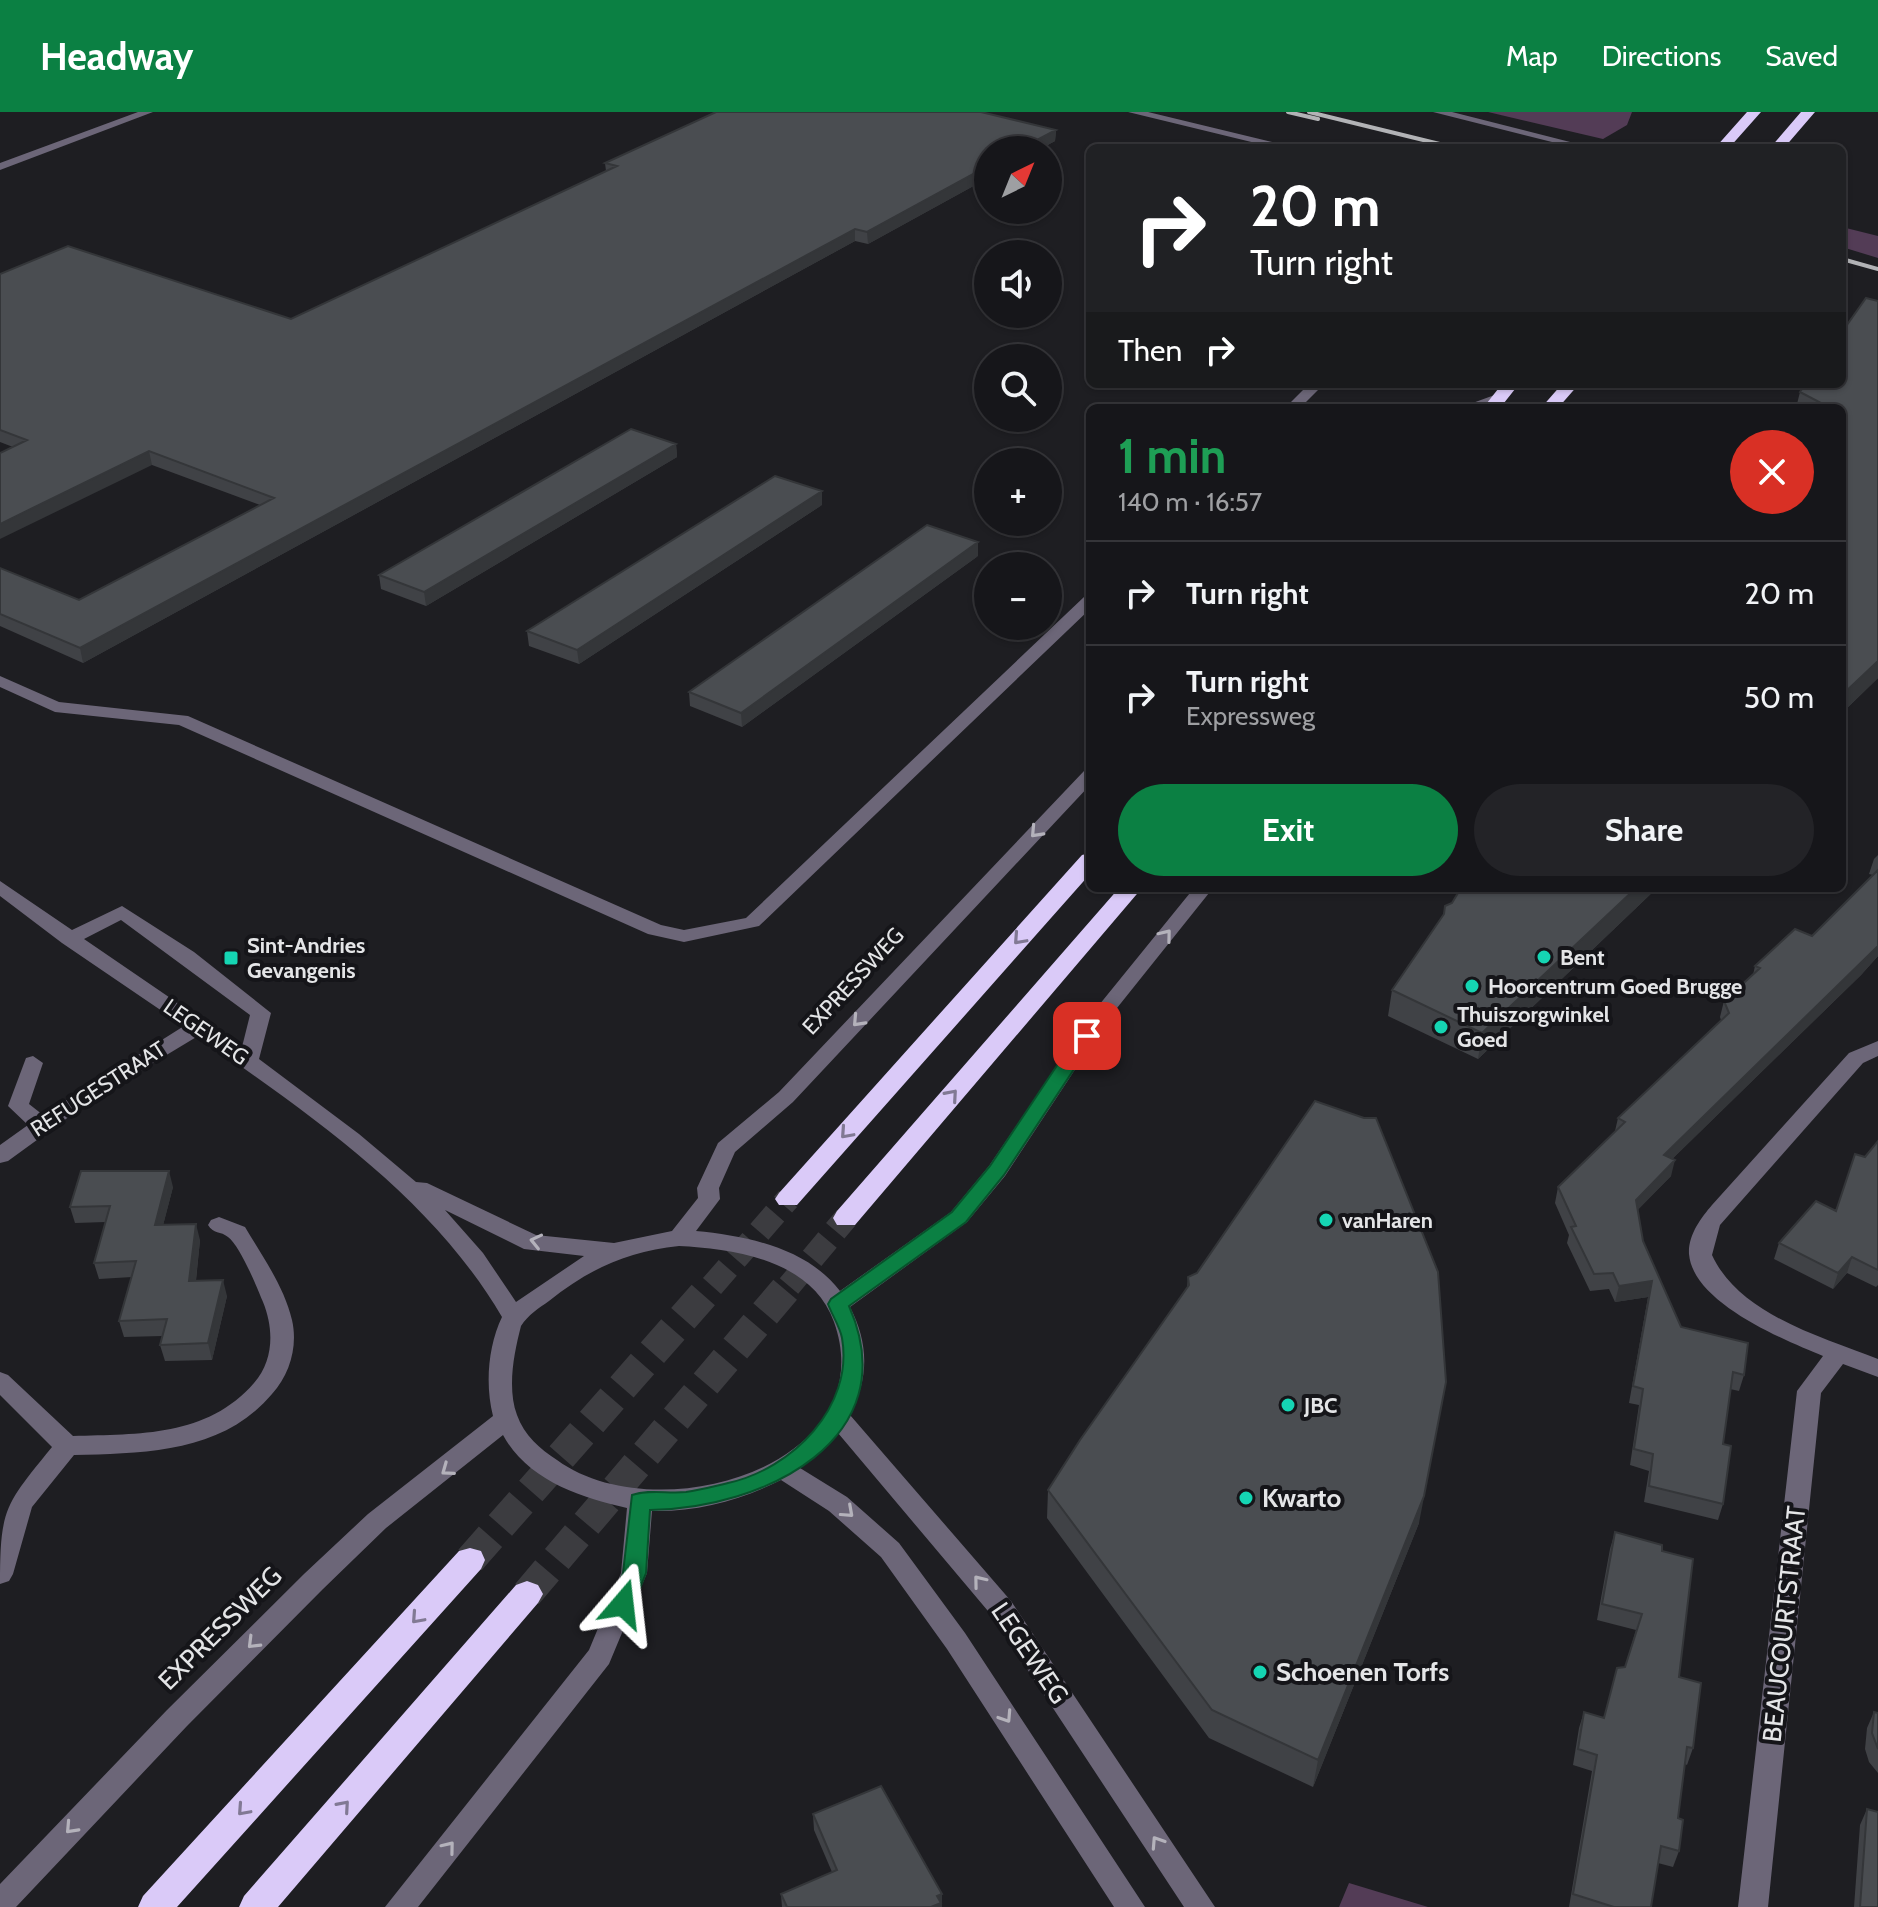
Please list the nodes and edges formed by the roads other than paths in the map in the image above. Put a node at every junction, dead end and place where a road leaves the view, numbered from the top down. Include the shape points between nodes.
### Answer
1 (148, 112) edge
2 (1133, 112) edge
3 (1438, 112) edge
4 (1754, 112) edge
5 (1808, 112) edge
6 (1273, 144) edge
7 (1572, 144) dead end
8 (1726, 144) edge
9 (1780, 144) edge
10 (0, 167) edge
11 (1313, 388) edge
12 (1568, 388) edge
13 (1501, 396) edge
14 (1296, 404) edge
15 (1478, 404) edge
16 (1554, 404) edge
17 (1086, 604) edge
18 (0, 681) edge
19 (1086, 779) edge
20 (1086, 864) edge
21 (0, 887) edge
22 (1128, 892) edge
23 (1201, 892) edge
24 (69, 939) junction
25 (199, 1026) junction
26 (1878, 1048) edge
27 (248, 1061) junction
28 (33, 1063) dead end
29 (42, 1125) junction
30 (0, 1156) edge
31 (408, 1183) junction
32 (788, 1199) tunnel mouth
33 (846, 1218) tunnel mouth
34 (219, 1225) dead end
35 (679, 1238) junction
36 (614, 1251) junction
37 (838, 1304) junction
38 (514, 1318) junction
39 (1839, 1352) junction
40 (1878, 1368) edge
41 (0, 1381) edge
42 (838, 1417) junction
43 (506, 1419) junction
44 (67, 1446) junction
45 (783, 1469) junction
46 (640, 1501) junction
47 (470, 1560) tunnel mouth
48 (0, 1574) edge
49 (527, 1594) tunnel mouth
50 (0, 1904) edge
51 (155, 1907) edge
52 (256, 1907) edge
53 (400, 1907) edge
54 (1130, 1907) edge
55 (1200, 1907) edge
56 (1753, 1907) edge

1 - 10 street
2 - 6 street
3 - 7 street
4 - 8 highway
5 - 9 highway
11 - 14 street
12 - 16 highway
13 - 15 street
17 - 18 street via 752,922 684,936 655,930 182,720 55,707
19 -> 35 street, EXPRESSWEG via 786,1097 726,1148 708,1188 709,1199
20 -> 32 highway
21 - 24 street, LEGEWEG
33 -> 22 highway
37 -> 23 street via 959,1217 997,1171 1102,1014
24 - 25 street, LEGEWEG
24 - 27 street via 122,912 187,956 261,1013
25 - 27 street, LEGEWEG
25 - 29 street, REFUGESTRAAT
26 - 39 street via 1856,1058 1703,1232 1703,1264 1728,1298
27 - 31 street, LEGEWEG
28 - 29 street via 18,1106
29 - 30 street, REFUGESTRAAT
36 -> 31 street, LEGEWEG via 532,1243
31 - 38 street, LEGEWEG via 491,1276
34 - 44 street via 237,1232 277,1308 282,1345 276,1371 262,1392 226,1422 202,1433
35 - 36 street
35 - 37 street via 722,1240 770,1252 812,1276
36 - 38 street via 574,1267
37 - 42 street via 852,1337 853,1378
38 - 43 street via 497,1381
39 - 40 street
39 - 56 street, BEAUCOURTSTRAAT via 1809,1391
41 - 44 street
42 - 45 street via 815,1445
55 -> 42 street, LEGEWEG via 1002,1609
43 - 46 street via 523,1446 553,1473 596,1492
43 -> 50 street, EXPRESSWEG via 362,1534 127,1768
44 - 48 street via 21,1503
45 - 46 street via 737,1490 686,1501
45 -> 54 street via 838,1504 890,1550 956,1641
53 -> 46 street via 600,1656 634,1573
47 -> 51 highway
52 -> 49 highway

